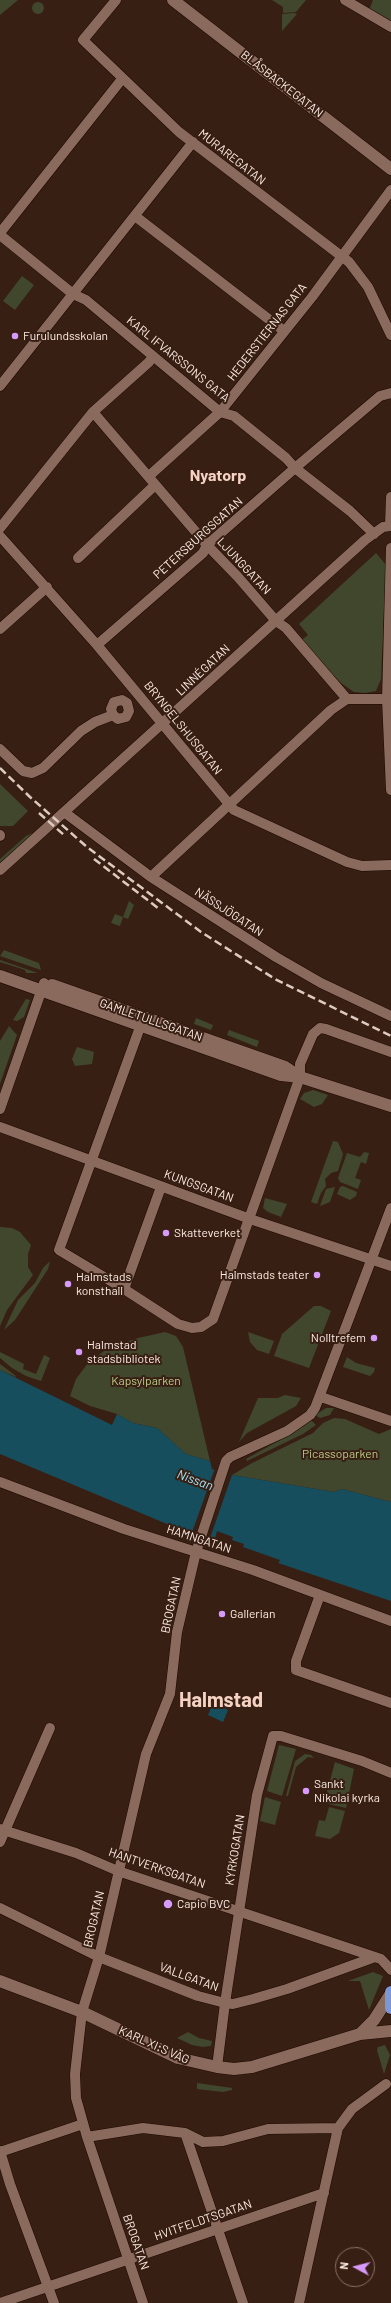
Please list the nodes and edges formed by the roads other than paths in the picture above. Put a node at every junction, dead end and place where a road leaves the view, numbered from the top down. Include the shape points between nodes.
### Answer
1 (116, 0) edge
2 (173, 0) edge
3 (345, 0) edge
4 (391, 27) edge
5 (122, 79) junction
6 (193, 142) junction
7 (391, 169) edge
8 (391, 190) edge
9 (135, 216) junction
10 (0, 234) edge
11 (342, 256) junction
12 (73, 294) junction
13 (284, 331) junction
14 (391, 336) edge
15 (153, 356) junction
16 (0, 386) edge
17 (391, 393) edge
18 (93, 412) junction
19 (220, 412) junction
20 (295, 468) junction
21 (152, 481) junction
22 (391, 496) edge
23 (390, 526) edge
24 (0, 528) edge
25 (374, 534) junction
26 (0, 536) edge
27 (207, 545) junction
28 (390, 548) edge
29 (78, 558) dead end
30 (47, 587) junction
31 (276, 621) junction
32 (0, 629) edge
33 (97, 645) junction
34 (347, 699) junction
35 (389, 699) edge
36 (113, 715) dead end
37 (162, 724) junction
38 (0, 748) edge
39 (391, 790) edge
40 (230, 804) junction
41 (64, 812) junction
42 (391, 865) edge
43 (0, 870) edge
44 (151, 877) junction
45 (0, 968) edge
46 (0, 976) edge
47 (42, 986) junction
48 (391, 1016) edge
49 (142, 1021) junction
50 (391, 1052) edge
51 (300, 1077) junction
52 (391, 1106) edge
53 (0, 1109) edge
54 (0, 1127) edge
55 (92, 1160) junction
56 (161, 1187) junction
57 (391, 1208) edge
58 (250, 1219) junction
59 (371, 1259) junction
60 (391, 1266) edge
61 (124, 1289) junction
62 (321, 1397) junction
63 (391, 1421) edge
64 (0, 1482) edge
65 (196, 1552) junction
66 (320, 1595) junction
67 (391, 1621) edge
68 (391, 1703) edge
69 (50, 1728) dead end
70 (391, 1772) edge
71 (2, 1830) edge
72 (0, 1842) edge
73 (118, 1871) junction
74 (0, 1908) edge
75 (239, 1910) junction
76 (99, 1957) junction
77 (376, 1957) junction
78 (391, 1970) edge
79 (0, 1981) edge
80 (391, 1993) edge
81 (224, 2003) junction
82 (391, 2008) edge
83 (82, 2012) junction
84 (391, 2031) edge
85 (360, 2034) junction
86 (217, 2067) junction
87 (386, 2084) dead end
88 (83, 2124) junction
89 (338, 2128) junction
90 (185, 2133) junction
91 (87, 2137) junction
92 (0, 2152) edge
93 (324, 2193) junction
94 (218, 2228) junction
95 (127, 2259) junction
96 (48, 2287) junction
97 (0, 2303) edge
98 (54, 2303) edge
99 (143, 2303) edge
100 (243, 2303) edge
101 (298, 2303) edge

1 - 5 street, MURAREGATAN via 83,40
2 - 7 street, BLÅSBACKEGATAN
3 - 4 street
5 - 6 street, MURAREGATAN
5 - 10 street
6 - 9 street
6 - 11 street, MURAREGATAN
8 - 11 street, HEDERSTIERNAS GATA
9 - 12 street
9 - 13 street
10 - 12 street, KARL IFVARSSONS GATA
11 - 13 street, HEDERSTIERNAS GATA
11 - 14 street, MURAREGATAN via 368,287
12 - 15 street, KARL IFVARSSONS GATA via 86,300
12 - 16 street
13 - 19 street, HEDERSTIERNAS GATA
15 - 18 street
15 - 19 street, KARL IFVARSSONS GATA
17 - 20 street, PETERSBURGSGATAN via 380,396
18 - 21 street, LJUNGGATAN
18 - 24 street
19 - 20 street, KARL IFVARSSONS GATA via 234,416
19 - 21 street, HEDERSTIERNAS GATA
20 - 25 street, KARL IFVARSSONS GATA via 350,511
20 - 27 street, PETERSBURGSGATAN
21 - 27 street, LJUNGGATAN
21 - 29 street, HEDERSTIERNAS GATA
22 - 23 street
23 - 25 street, LINNÉGATAN via 383,527
25 - 31 street, LINNÉGATAN
26 - 30 street, BRYNGELSHUSGATAN
27 - 31 street, LJUNGGATAN
27 - 33 street, PETERSBURGSGATAN via 203,553
28 - 35 street
30 - 32 street
30 - 33 street, BRYNGELSHUSGATAN
31 - 34 street, LJUNGGATAN via 286,628
31 - 37 street, LINNÉGATAN
33 - 37 street, BRYNGELSHUSGATAN
34 - 35 street
34 - 40 street
35 - 39 street
36 - 38 street via 104,717 81,731 38,771 27,773
37 - 40 street, BRYNGELSHUSGATAN
37 - 41 street, LINNÉGATAN
40 - 42 street, BRYNGELSHUSGATAN via 239,813 347,862 362,866
40 - 44 street
41 - 43 street, LINNÉGATAN
41 - 44 street, NÄSSJÖGATAN
44 - 48 street, NÄSSJÖGATAN via 315,980
45 - 47 street, GAMLETULLSGATAN
46 - 47 street, GAMLETULLSGATAN
47 - 49 street, GAMLETULLSGATAN
47 - 53 street
49 - 51 street, GAMLETULLSGATAN via 285,1067
49 - 55 street
50 - 51 street via 326,1029 317,1029 300,1064
51 - 52 street, GAMLETULLSGATAN
51 - 58 street
54 - 55 street, KUNGSGATAN
55 - 56 street, KUNGSGATAN
55 - 61 street via 59,1250
56 - 58 street, KUNGSGATAN
56 - 61 street
57 - 59 street
58 - 59 street, KUNGSGATAN
58 - 61 street via 213,1319 201,1327 184,1327
59 - 60 street, KUNGSGATAN
59 - 62 street
62 - 63 street
62 - 65 street, BROGATAN via 310,1415 300,1423 230,1457
64 - 65 street, HAMNGATAN via 124,1529
65 - 66 street, HAMNGATAN
65 - 73 street, BROGATAN via 177,1632 170,1694 146,1754
66 - 67 street, HAMNGATAN
66 - 68 street via 296,1661 296,1670
69 - 71 street
70 - 75 street, KYRKOGATAN via 276,1735 272,1740 257,1795
71 - 72 street
71 - 73 street, HANTVERKSGATAN via 76,1853
73 - 75 street, HANTVERKSGATAN
73 - 76 street, BROGATAN
74 - 76 street, VALLGATAN
75 - 77 street, HANTVERKSGATAN
75 - 81 street, KYRKOGATAN
76 - 81 street, VALLGATAN via 198,1996
76 - 83 street, BROGATAN
77 - 78 street, HANTVERKSGATAN
77 - 81 street, VALLGATAN via 287,1989 233,2004
79 - 83 street, KARL XI:S VÄG
80 - 82 highway
80 - 85 street, KARL XI:S VÄG via 374,2020
81 - 86 street, KYRKOGATAN
83 - 86 street, KARL XI:S VÄG via 178,2058
83 - 88 street, BROGATAN via 75,2089
84 - 85 street, KARL XI:S VÄG
85 - 86 street, KARL XI:S VÄG via 252,2067
87 - 89 street via 352,2108
88 - 91 street, BROGATAN
88 - 92 street
89 - 90 street via 268,2129 223,2141 203,2142
89 - 93 street
90 - 91 street via 143,2128
90 - 94 street
91 - 95 street, BROGATAN
92 - 96 street
93 - 94 street, HVITFELDTSGATAN
93 - 101 street
94 - 95 street, HVITFELDTSGATAN
94 - 100 street
95 - 96 street, HVITFELDTSGATAN
95 - 99 street, BROGATAN
96 - 97 street, HVITFELDTSGATAN
96 - 98 street

